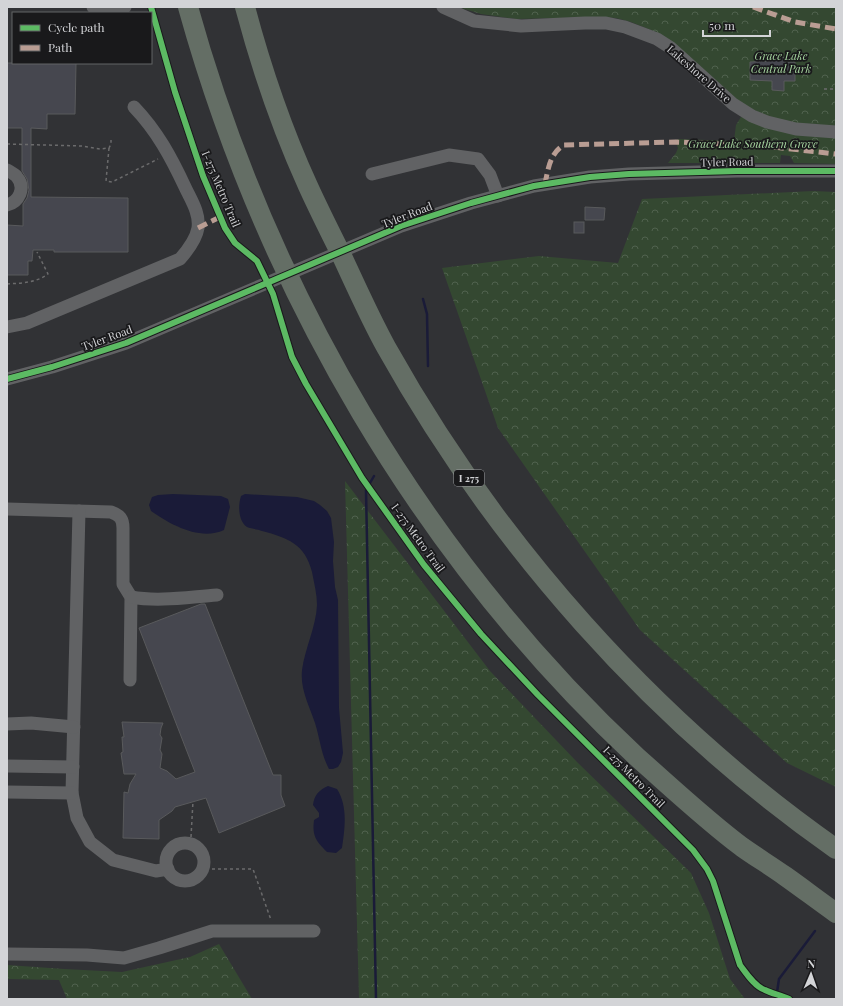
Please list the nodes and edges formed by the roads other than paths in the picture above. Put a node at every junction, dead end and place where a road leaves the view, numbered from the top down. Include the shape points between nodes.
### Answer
1 (93, 7) edge
2 (125, 7) edge
3 (188, 7) edge
4 (245, 7) edge
5 (443, 7) edge
6 (134, 107) dead end
7 (836, 132) edge
8 (7, 170) edge
9 (836, 171) edge
10 (372, 174) dead end
11 (498, 196) junction
12 (7, 205) edge
13 (7, 327) edge
14 (7, 379) edge
15 (7, 510) edge
16 (79, 511) junction
17 (217, 595) dead end
18 (131, 597) junction
19 (130, 680) dead end
20 (7, 724) edge
21 (74, 727) junction
22 (7, 766) edge
23 (73, 767) junction
24 (7, 792) edge
25 (72, 793) junction
26 (836, 849) edge
27 (168, 869) junction
28 (836, 913) edge
29 (314, 931) dead end
30 (7, 954) edge

1 - 2 street via 97,10 118,12
3 - 28 highway via 221,114 239,162 312,325 369,426 464,564 519,633 622,743 742,847
4 - 26 highway, I 275 via 272,93 307,184 385,345 458,464 557,593 629,672 730,767
5 - 7 street, Lakeshore Drive via 474,21 521,26 606,23 625,27 657,39 671,48 733,104 752,116 796,129
6 - 13 street via 169,154 196,210 198,228 191,247 180,259 27,323
8 - 12 street via 18,178 21,189 17,200
9 - 11 street, Tyler Road via 629,174 534,186
10 - 11 street via 449,155 478,159 490,175
11 - 14 street, Tyler Road via 402,226 126,343
15 - 16 street
16 - 18 street via 111,512 122,519 123,584
16 - 21 street
17 - 18 street via 168,599
18 - 19 street
20 - 21 street via 31,723
21 - 23 street
22 - 23 street
23 - 25 street
24 - 25 street
25 - 27 street via 77,818 90,842 113,860 156,871
27 - 27 street via 169,854 172,849 182,844 197,848 207,868 197,877 186,881 175,878
29 - 30 street via 274,928 212,931 124,958

